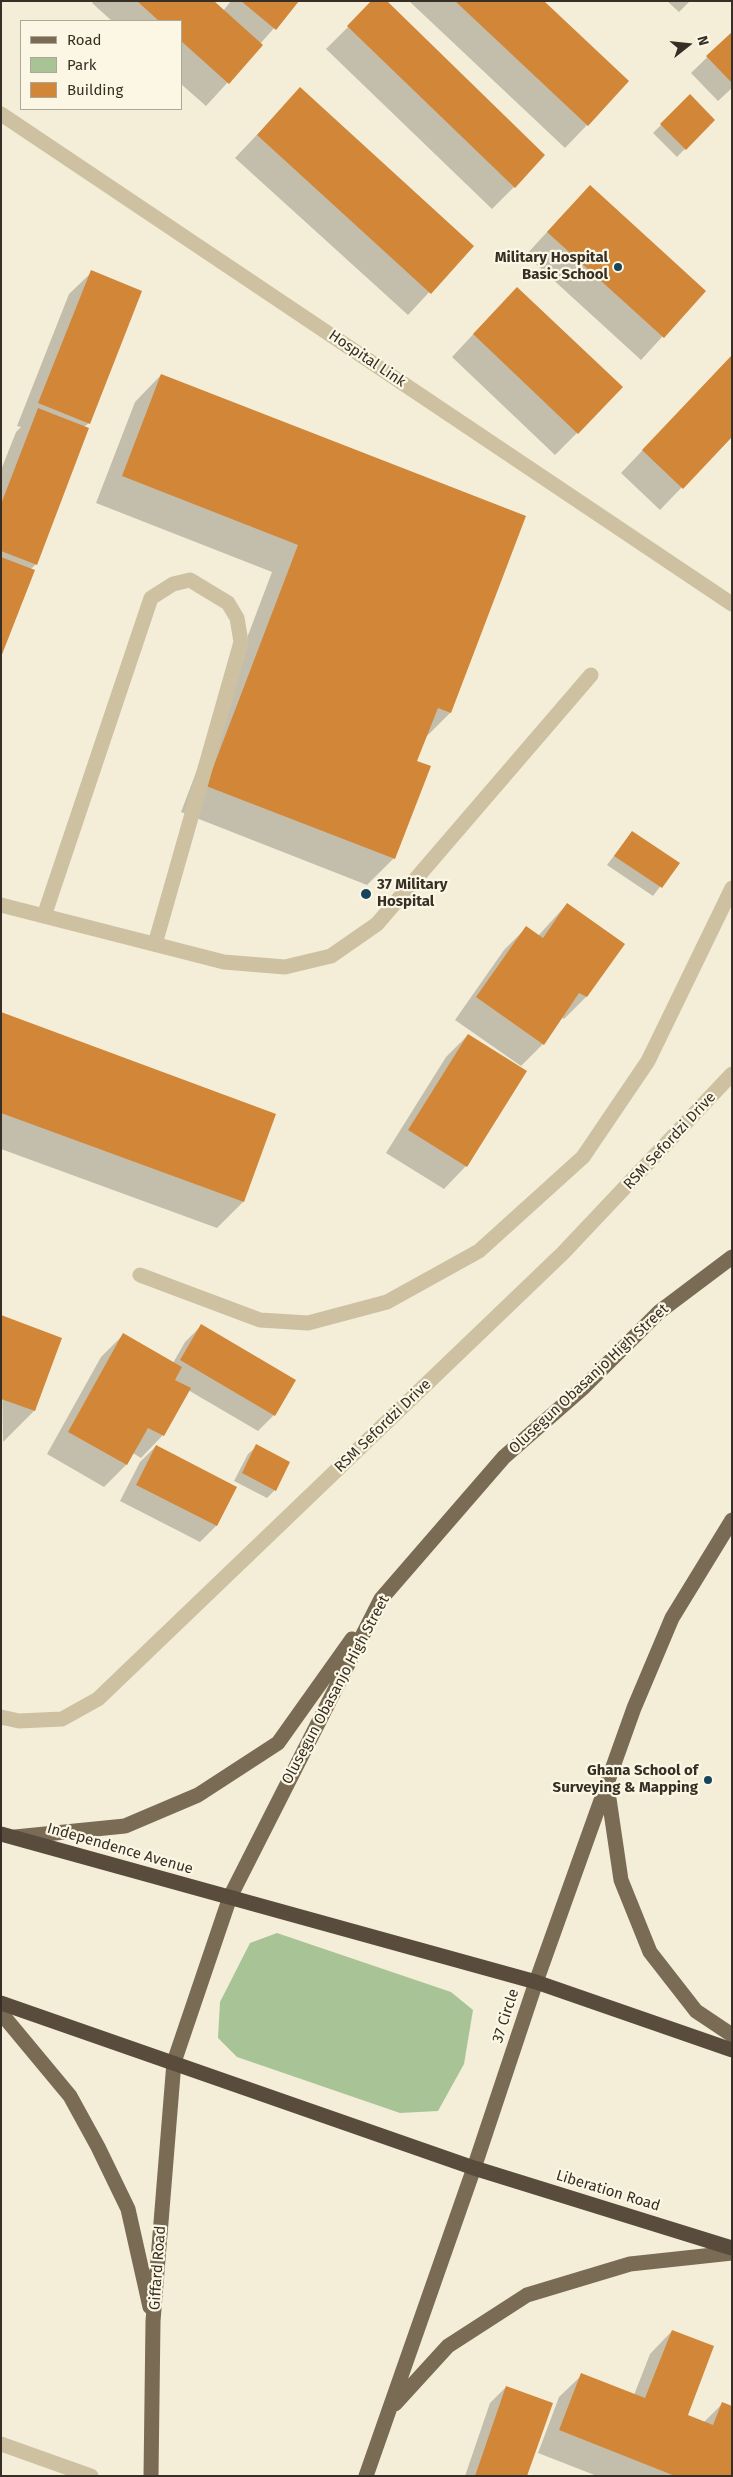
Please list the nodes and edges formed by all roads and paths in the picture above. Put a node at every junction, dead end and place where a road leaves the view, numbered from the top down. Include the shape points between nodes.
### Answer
1 (1, 114) edge
2 (732, 604) edge
3 (591, 675) dead end
4 (732, 888) edge
5 (1, 905) edge
6 (44, 916) junction
7 (155, 944) junction
8 (732, 1074) edge
9 (732, 1257) edge
10 (140, 1274) dead end
11 (732, 1520) edge
12 (381, 1599) junction
13 (1, 1717) edge
14 (607, 1781) junction
15 (8, 1836) edge
16 (230, 1897) junction
17 (536, 1982) junction
18 (1, 2003) edge
19 (1, 2012) edge
20 (732, 2035) edge
21 (732, 2050) edge
22 (174, 2062) junction
23 (474, 2168) junction
24 (732, 2248) edge
25 (732, 2253) edge
26 (153, 2321) junction
27 (391, 2408) junction
28 (1, 2444) edge
29 (92, 2476) edge
30 (151, 2476) edge
31 (366, 2476) edge

1 - 2 street, Hospital Link
3 - 7 street via 377,924 331,956 285,967 224,962
4 - 10 street via 648,1061 583,1157 479,1251 387,1302 308,1323 260,1320
5 - 6 street
6 - 7 street
6 - 7 street via 151,598 173,584 190,580 228,603 237,618 241,642
8 - 13 street, RSM Sefordzi Drive via 563,1253 98,1698 62,1719 19,1721
9 - 12 main road, Olusegun Obasanjo High Street via 659,1312 584,1387 504,1457
11 - 14 main road via 672,1618
12 - 15 main road via 278,1742 198,1795 125,1826
12 - 16 main road, Olusegun Obasanjo High Street
14 - 17 main road
14 - 20 main road via 621,1880 650,1952 696,2011
15 - 16 highway, Independence Avenue
16 - 17 highway, 37 Circle
16 - 22 main road
17 - 21 highway
17 - 23 main road, 37 Circle
18 - 22 highway
19 - 26 main road via 70,2096 98,2147 128,2209
22 - 23 highway
22 - 26 main road, Giffard Road
23 - 24 highway, Liberation Road
23 - 27 main road
25 - 27 main road via 630,2264 527,2295 448,2346
26 - 30 main road, Giffard Road
27 - 31 main road
28 - 29 street

